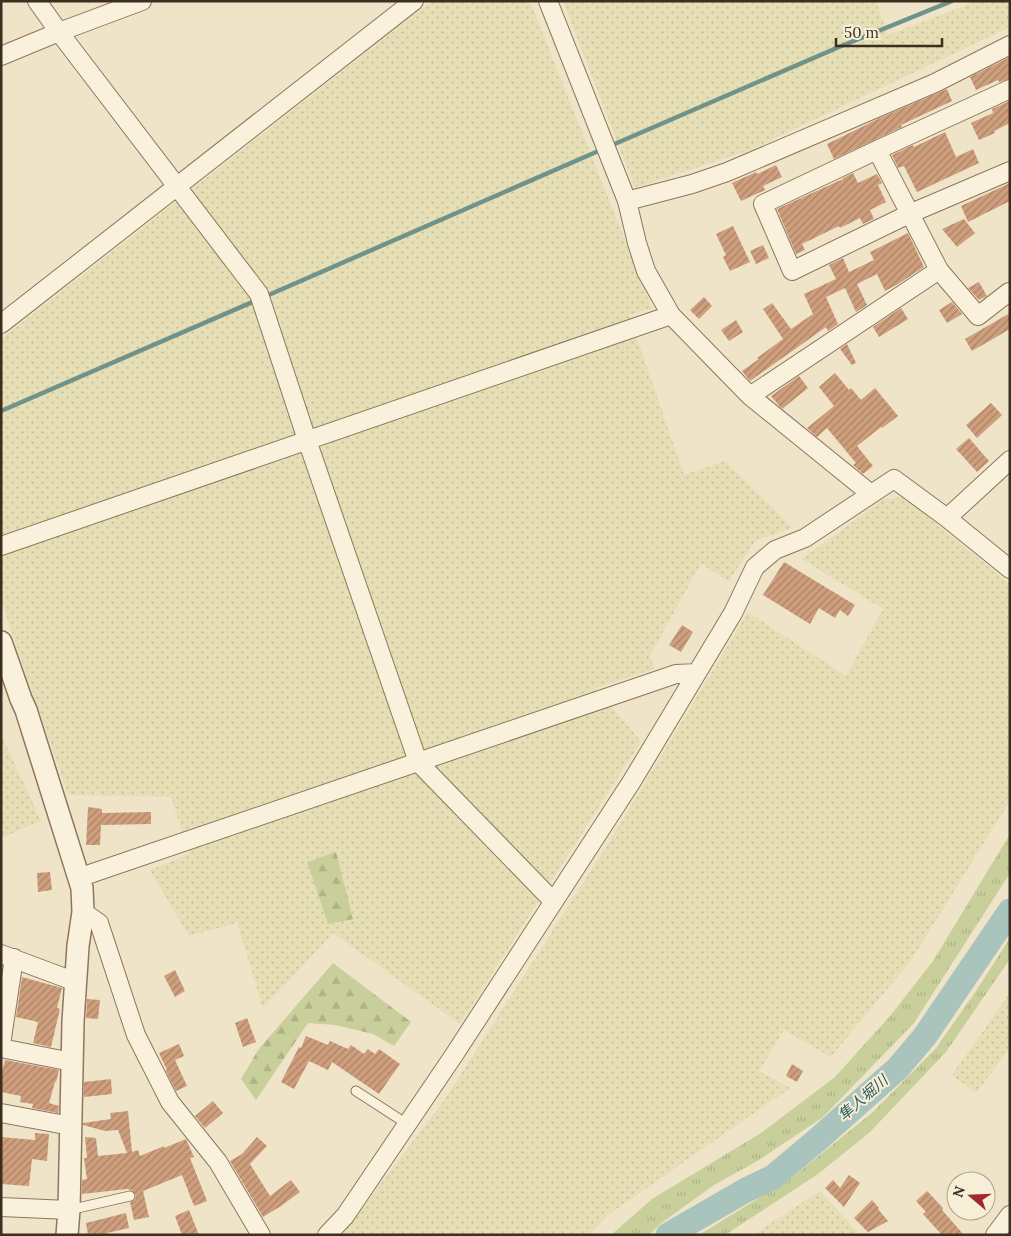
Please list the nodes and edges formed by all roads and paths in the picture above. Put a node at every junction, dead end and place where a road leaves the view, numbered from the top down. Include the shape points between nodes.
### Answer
1 (37, 1) edge
2 (142, 1) edge
3 (414, 1) edge
4 (548, 1) edge
5 (59, 32) junction
6 (1010, 45) edge
7 (1, 56) edge
8 (1010, 89) edge
9 (877, 150) junction
10 (1010, 171) edge
11 (176, 186) junction
12 (627, 201) junction
13 (909, 214) junction
14 (939, 270) junction
15 (1009, 292) edge
16 (671, 315) junction
17 (1, 324) edge
18 (750, 396) junction
19 (307, 440) junction
20 (1010, 460) edge
21 (871, 494) junction
22 (947, 518) junction
23 (1, 546) edge
24 (1010, 569) edge
25 (1, 642) edge
26 (697, 673) junction
27 (418, 762) junction
28 (78, 878) junction
29 (554, 901) junction
30 (83, 912) junction
31 (8, 956) edge
32 (76, 982) junction
33 (1, 1046) edge
34 (72, 1062) junction
35 (356, 1091) dead end
36 (1, 1113) edge
37 (407, 1124) junction
38 (71, 1126) junction
39 (130, 1196) dead end
40 (1, 1207) edge
41 (69, 1210) junction
42 (1010, 1215) edge
43 (67, 1235) edge
44 (261, 1235) edge
45 (328, 1235) edge
46 (995, 1235) edge

1 - 5 street
2 - 5 street
3 - 11 street
4 - 12 street
5 - 7 street
5 - 11 street
6 - 12 street via 935,83 727,172
8 - 9 street
9 - 13 street
9 - 13 street via 764,204 792,270
10 - 13 street
11 - 17 street
11 - 19 street via 259,294
12 - 16 street via 646,271
13 - 14 street
14 - 15 street via 978,316
14 - 18 street
16 - 18 street
16 - 19 street
18 - 21 street
19 - 23 street
19 - 27 street
20 - 22 street
21 - 22 street via 894,479
21 - 26 street via 805,538 775,550 755,567 733,613
22 - 24 street
25 - 28 street via 26,710
26 - 27 street via 676,674
26 - 29 street
27 - 28 street
27 - 29 street
28 - 30 street via 82,888
29 - 37 street
30 - 32 street
30 - 44 street via 99,923 136,1035 170,1102 218,1162
31 - 32 street
31 - 33 street
32 - 34 street
33 - 34 street
34 - 38 street
35 - 37 lane
36 - 38 street
37 - 45 street via 345,1216
38 - 41 street
39 - 41 lane
40 - 41 street
41 - 43 street
42 - 46 street

